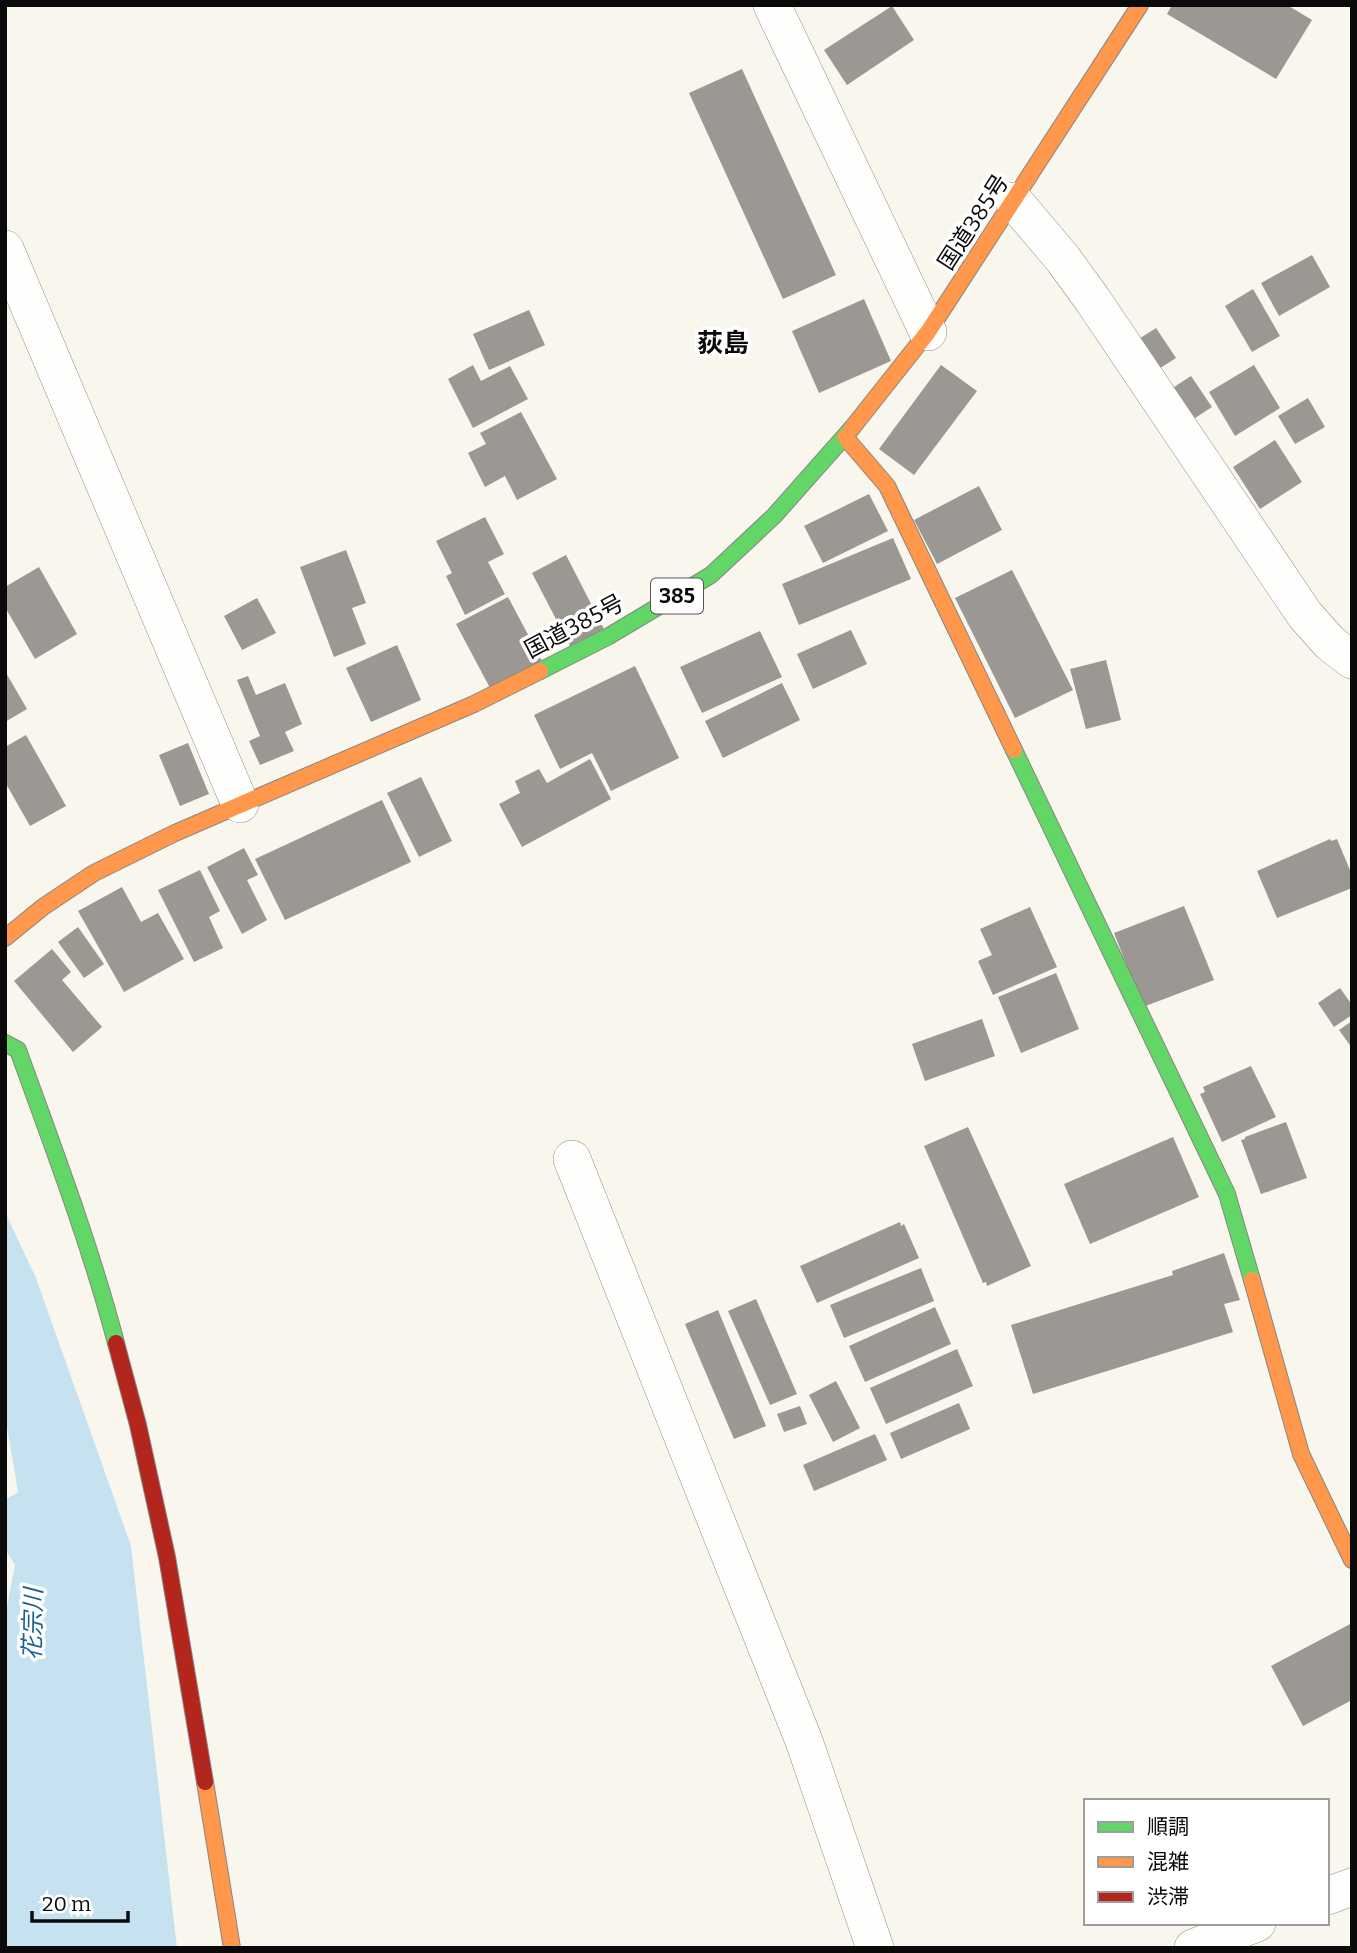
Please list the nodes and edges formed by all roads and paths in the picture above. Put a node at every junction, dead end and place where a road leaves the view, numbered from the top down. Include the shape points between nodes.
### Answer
1 (772, 5) edge
2 (1140, 5) edge
3 (1014, 201) junction
4 (5, 249) edge
5 (928, 332) junction
6 (845, 437) junction
7 (1352, 660) edge
8 (240, 804) junction
9 (5, 938) edge
10 (5, 1043) edge
11 (572, 1159) dead end
12 (1352, 1560) edge
13 (1352, 1887) edge
14 (1329, 1895) edge
15 (1252, 1925) edge
16 (232, 1948) edge
17 (875, 1948) edge
18 (1193, 1948) edge

1 - 5 street
2 - 3 main road, 国道385号 / 385
3 - 5 main road, 国道385号 / 385
3 - 7 street via 1063,259 1305,615
4 - 8 street
5 - 6 main road, 国道385号 / 385
6 - 8 main road, 国道385号 / 385 via 774,516 711,575 609,636 474,704
6 - 12 main road via 887,486 1227,1194 1301,1454
8 - 9 main road, 国道385号 / 385 via 94,873
10 - 16 main road via 18,1050 71,1198 104,1297 138,1425 167,1557
11 - 17 street via 804,1741
13 - 14 street
15 - 18 street

